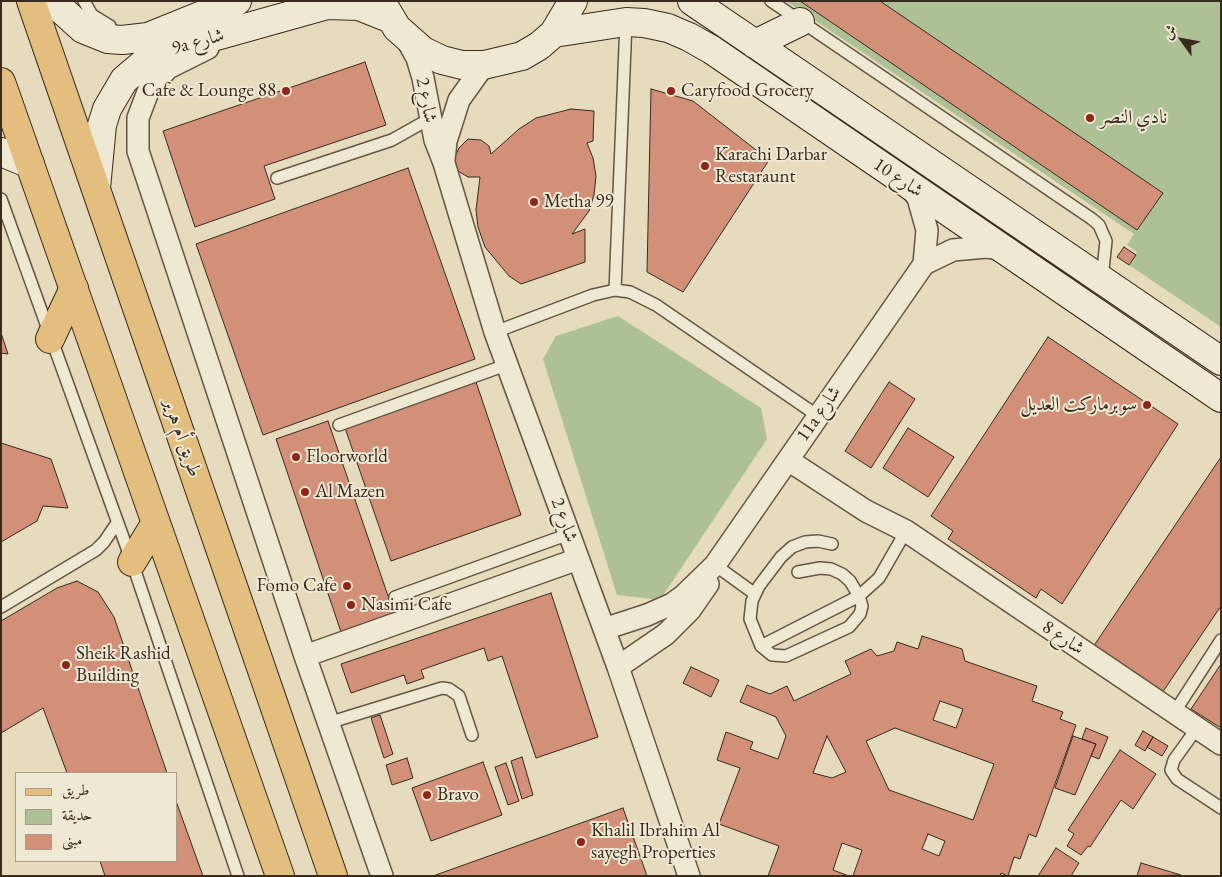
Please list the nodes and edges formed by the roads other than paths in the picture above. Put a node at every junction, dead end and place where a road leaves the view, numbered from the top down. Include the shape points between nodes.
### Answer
1 (31, 1) edge
2 (52, 1) edge
3 (84, 1) edge
4 (237, 1) edge
5 (573, 1) edge
6 (692, 1) edge
7 (771, 1) edge
8 (196, 16) junction
9 (392, 19) edge
10 (626, 22) junction
11 (800, 22) junction
12 (554, 33) junction
13 (228, 35) junction
14 (755, 44) junction
15 (484, 65) junction
16 (1, 82) edge
17 (431, 118) junction
18 (1, 152) edge
19 (444, 163) junction
20 (30, 164) junction
21 (277, 178) dead end
22 (908, 184) junction
23 (96, 188) junction
24 (1, 199) edge
25 (1002, 249) junction
26 (924, 264) junction
27 (1102, 281) junction
28 (74, 288) junction
29 (615, 290) junction
30 (495, 332) junction
31 (50, 340) junction
32 (1221, 361) edge
33 (506, 365) junction
34 (1221, 398) edge
35 (818, 416) junction
36 (339, 425) dead end
37 (792, 454) junction
38 (117, 523) junction
39 (155, 524) junction
40 (906, 531) junction
41 (569, 534) junction
42 (832, 544) dead end
43 (578, 559) junction
44 (132, 562) junction
45 (715, 565) junction
46 (798, 572) dead end
47 (755, 594) junction
48 (859, 596) junction
49 (394, 597) dead end
50 (1, 607) edge
51 (604, 629) junction
52 (1221, 640) edge
53 (761, 646) junction
54 (305, 656) junction
55 (618, 667) junction
56 (1174, 713) junction
57 (328, 723) junction
58 (1197, 728) junction
59 (472, 735) dead end
60 (1221, 744) edge
61 (1221, 808) edge
62 (238, 876) edge
63 (280, 876) edge
64 (333, 876) edge
65 (382, 876) edge
66 (690, 876) edge

1 - 23 main road, طريق أم هرير
2 - 8 main road, 9a شارع via 83,29 108,39 148,37
3 - 8 lane via 98,21 122,28
4 - 8 main road, 9a شارع
5 - 12 main road
6 - 14 main road, شارع 10
7 - 11 lane
9 - 13 main road, 9a شارع via 359,6 327,5
9 - 15 main road, 9a شارع via 423,51 442,60
9 - 17 street, شارع 2 via 417,58
10 - 12 main road, شارع 10
10 - 22 main road, شارع 10 via 668,28 712,50
10 - 29 lane
11 - 14 main road
11 - 27 lane via 1092,218 1106,241
12 - 15 main road, 9a شارع via 522,56
13 - 23 main road, 9a شارع via 166,50 150,58 124,80 102,125
13 - 54 street via 168,68 149,89 138,118 138,151
14 - 27 main road, شارع 10
15 - 19 street, شارع 2 via 459,100 446,141
16 - 20 main road
17 - 19 street, شارع 2
17 - 21 lane via 392,140
18 - 20 main road
19 - 30 street, شارع 2
20 - 28 main road
22 - 25 main road, شارع 10
22 - 26 street, 11a شارع via 918,198 928,230
23 - 64 main road, طريق أم هرير
24 - 31 lane
25 - 26 street, 11a شارع via 986,246 953,250
25 - 34 main road, شارع 10
26 - 35 street, 11a شارع
27 - 32 main road, شارع 10
28 - 31 main road
28 - 39 main road
29 - 30 lane via 593,295
29 - 35 lane via 630,292 656,305
30 - 33 street, شارع 2
31 - 38 lane
33 - 36 lane
33 - 41 street, شارع 2
35 - 37 street, 11a شارع
37 - 40 street, شارع 8 via 866,511
37 - 45 street, 11a شارع
38 - 44 lane
38 - 50 lane via 96,550
39 - 44 main road
39 - 63 main road
40 - 48 lane via 879,578
40 - 56 street, شارع 8
41 - 43 street, شارع 2
41 - 49 lane
42 - 47 lane via 805,542 792,547
43 - 51 street, شارع 2
43 - 54 street
44 - 62 lane
45 - 47 lane
45 - 51 street, 11a شارع via 672,604 647,616
45 - 55 street, 11a شارع via 703,593 679,622
46 - 48 lane via 831,569 850,581
47 - 53 lane via 750,619
48 - 53 lane
48 - 53 lane via 860,614 849,627 786,656 772,655
51 - 55 street, شارع 2
52 - 56 lane
54 - 57 street
55 - 66 street, شارع 2
56 - 58 street, شارع 8
57 - 59 lane via 442,688 459,696
57 - 65 street
58 - 60 street, شارع 8
58 - 61 lane via 1174,760 1171,770 1177,779

